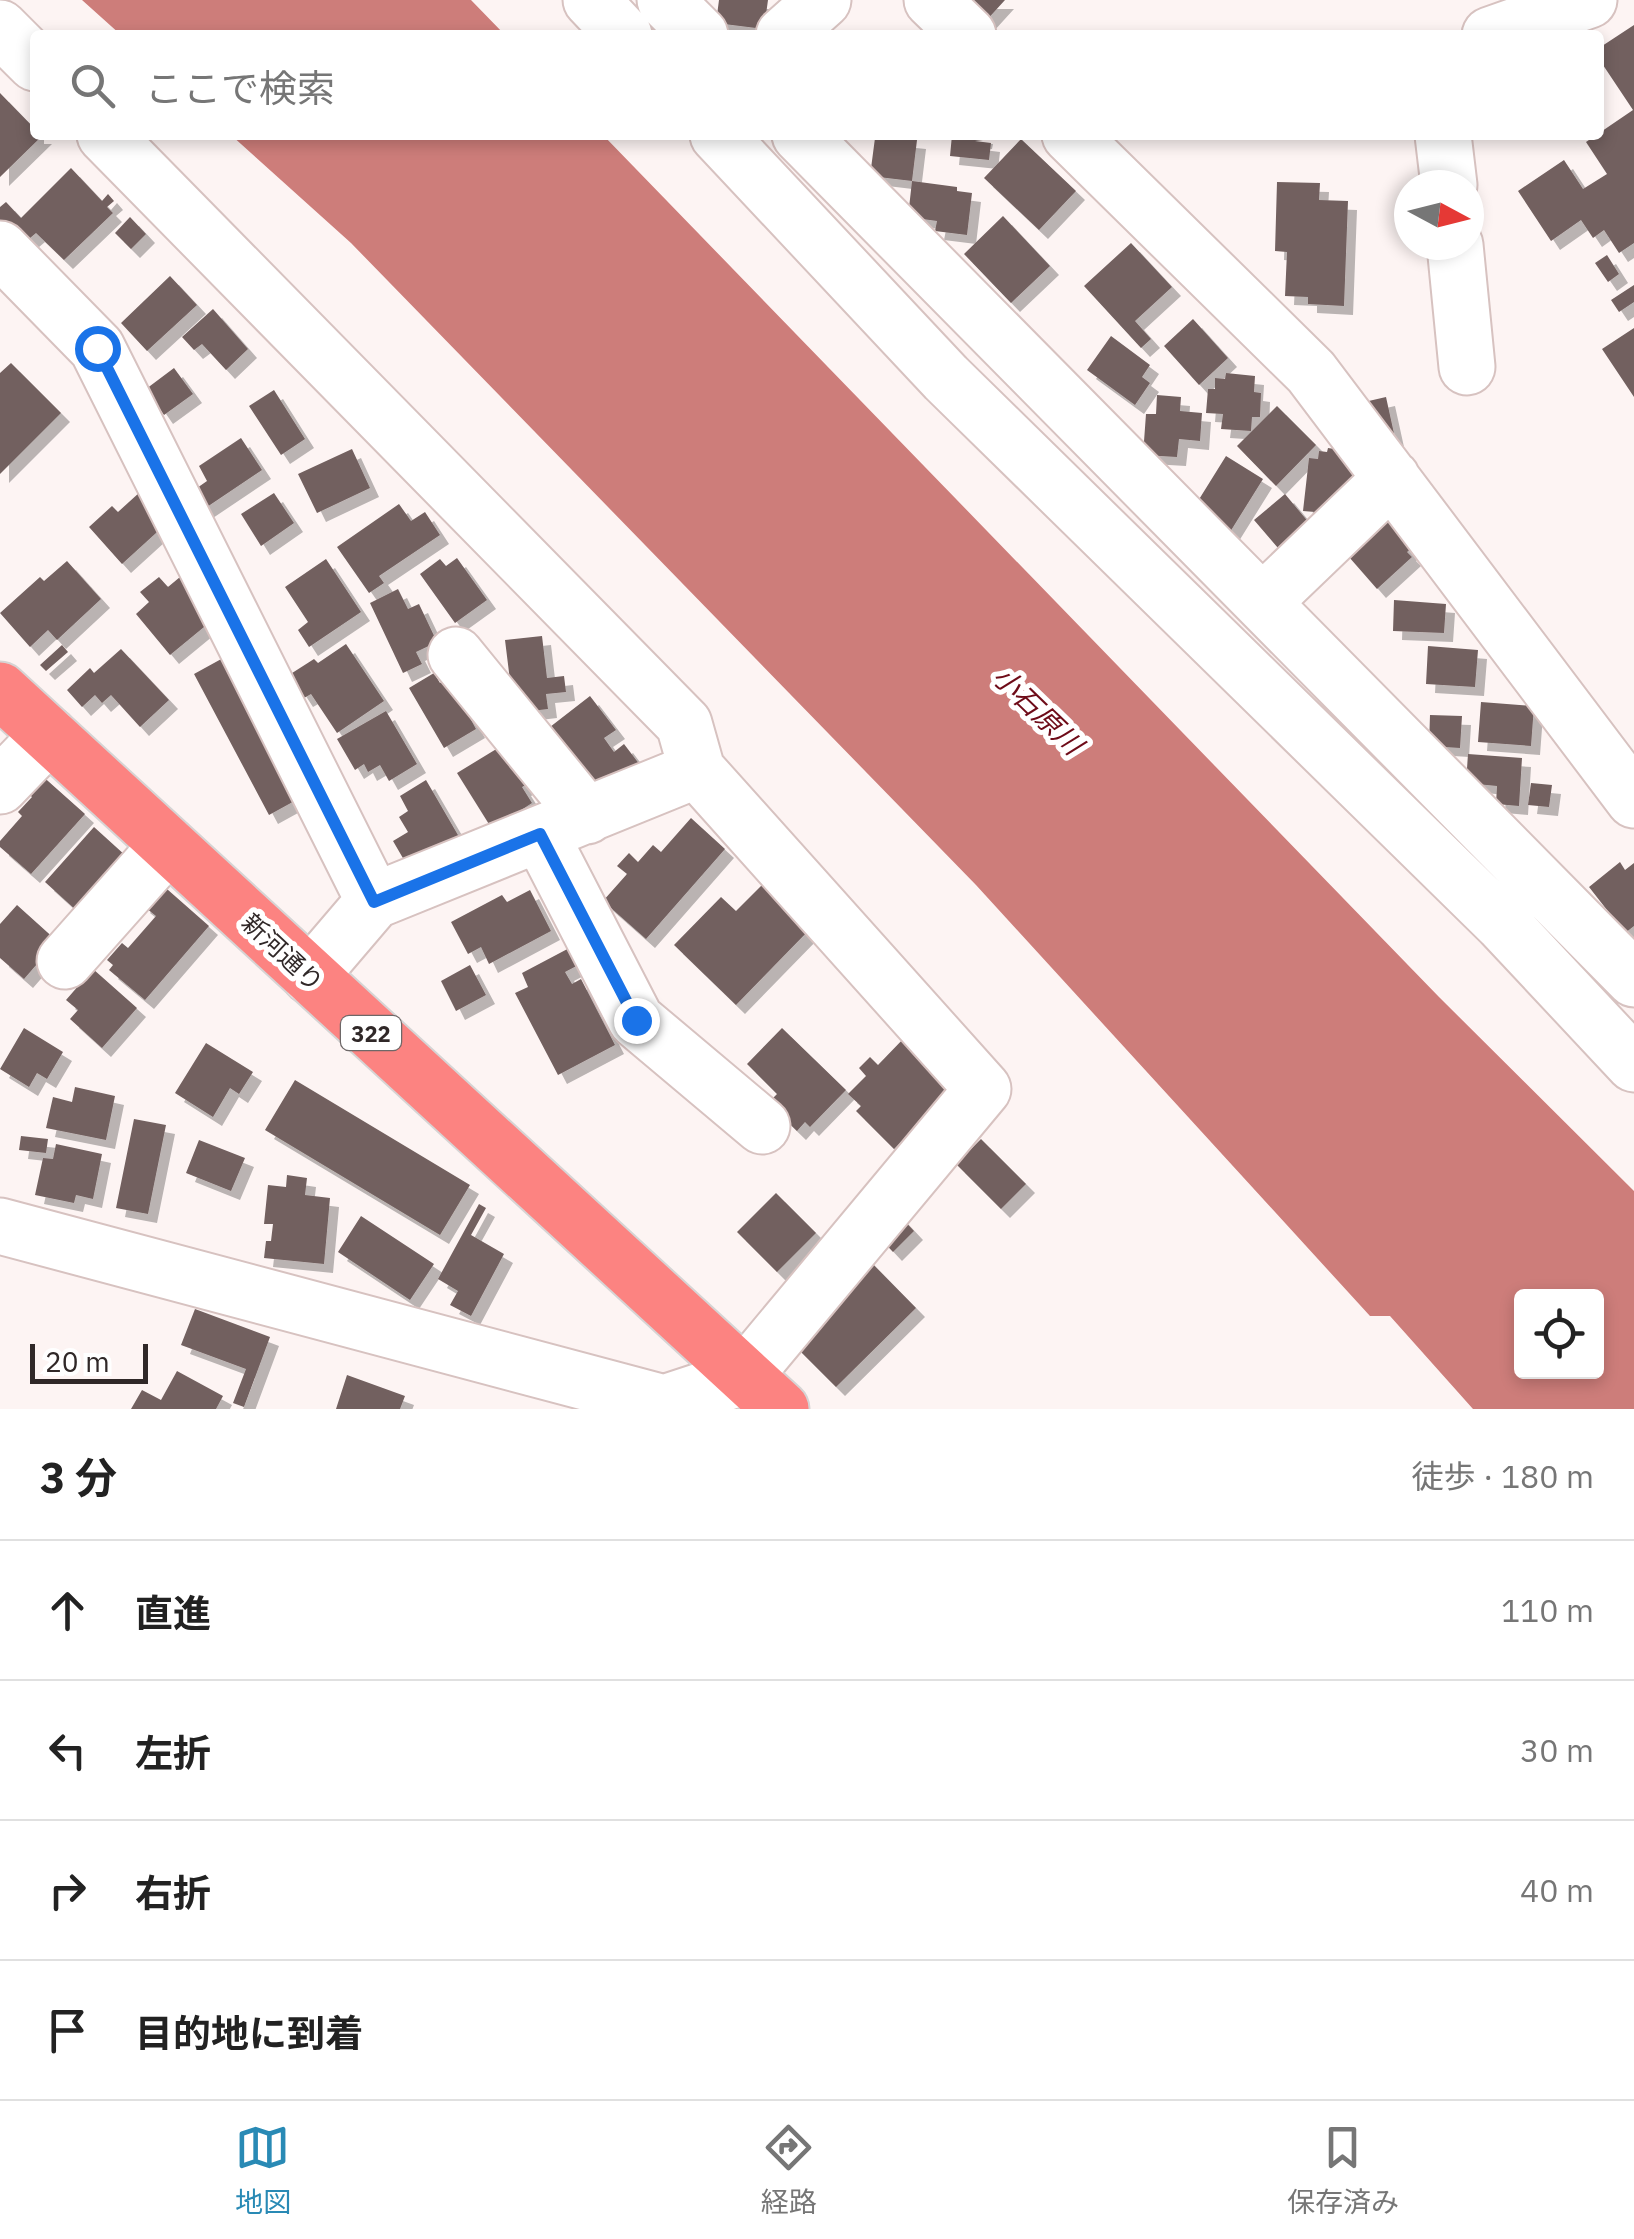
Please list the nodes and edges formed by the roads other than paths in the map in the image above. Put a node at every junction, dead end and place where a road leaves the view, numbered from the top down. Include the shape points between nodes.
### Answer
1 (591, 0) edge
2 (665, 0) edge
3 (823, 0) edge
4 (932, 0) edge
5 (1589, 0) edge
6 (0, 28) edge
7 (619, 30) edge
8 (695, 30) edge
9 (790, 30) edge
10 (963, 30) edge
11 (1504, 30) edge
12 (30, 59) edge
13 (110, 140) edge
14 (723, 140) edge
15 (805, 140) edge
16 (1075, 140) edge
17 (1444, 140) edge
18 (1447, 170) edge
19 (0, 249) edge
20 (1456, 260) edge
21 (1467, 367) dead end
22 (1392, 478) junction
23 (1263, 602) junction
24 (456, 654) dead end
25 (0, 690) edge
26 (49, 735) junction
27 (698, 770) junction
28 (0, 786) edge
29 (1634, 800) edge
30 (563, 825) junction
31 (168, 845) junction
32 (374, 902) junction
33 (65, 960) dead end
34 (310, 976) junction
35 (1634, 979) edge
36 (1634, 1064) edge
37 (762, 1126) dead end
38 (0, 1226) edge
39 (762, 1393) edge
40 (663, 1406) edge

1 - 7 street
2 - 8 street
3 - 9 street
4 - 10 street
5 - 11 street
6 - 12 street
13 - 27 street via 684,724
14 - 36 street via 946,378 1502,923
15 - 23 street
16 - 22 street via 1312,372
17 - 18 street
19 - 32 street via 97,348
20 - 21 street
22 - 23 street
22 - 29 street
23 - 35 street
24 - 30 street
25 - 26 highway, 新河通り / 322
26 - 28 street
26 - 31 highway, 新河通り / 322
27 - 30 street
27 - 39 street via 982,1089
30 - 32 street
30 - 37 street via 636,1020
31 - 33 street
31 - 34 highway, 新河通り / 322
32 - 34 street
34 - 39 highway, 新河通り / 322
38 - 40 street
39 - 40 street

